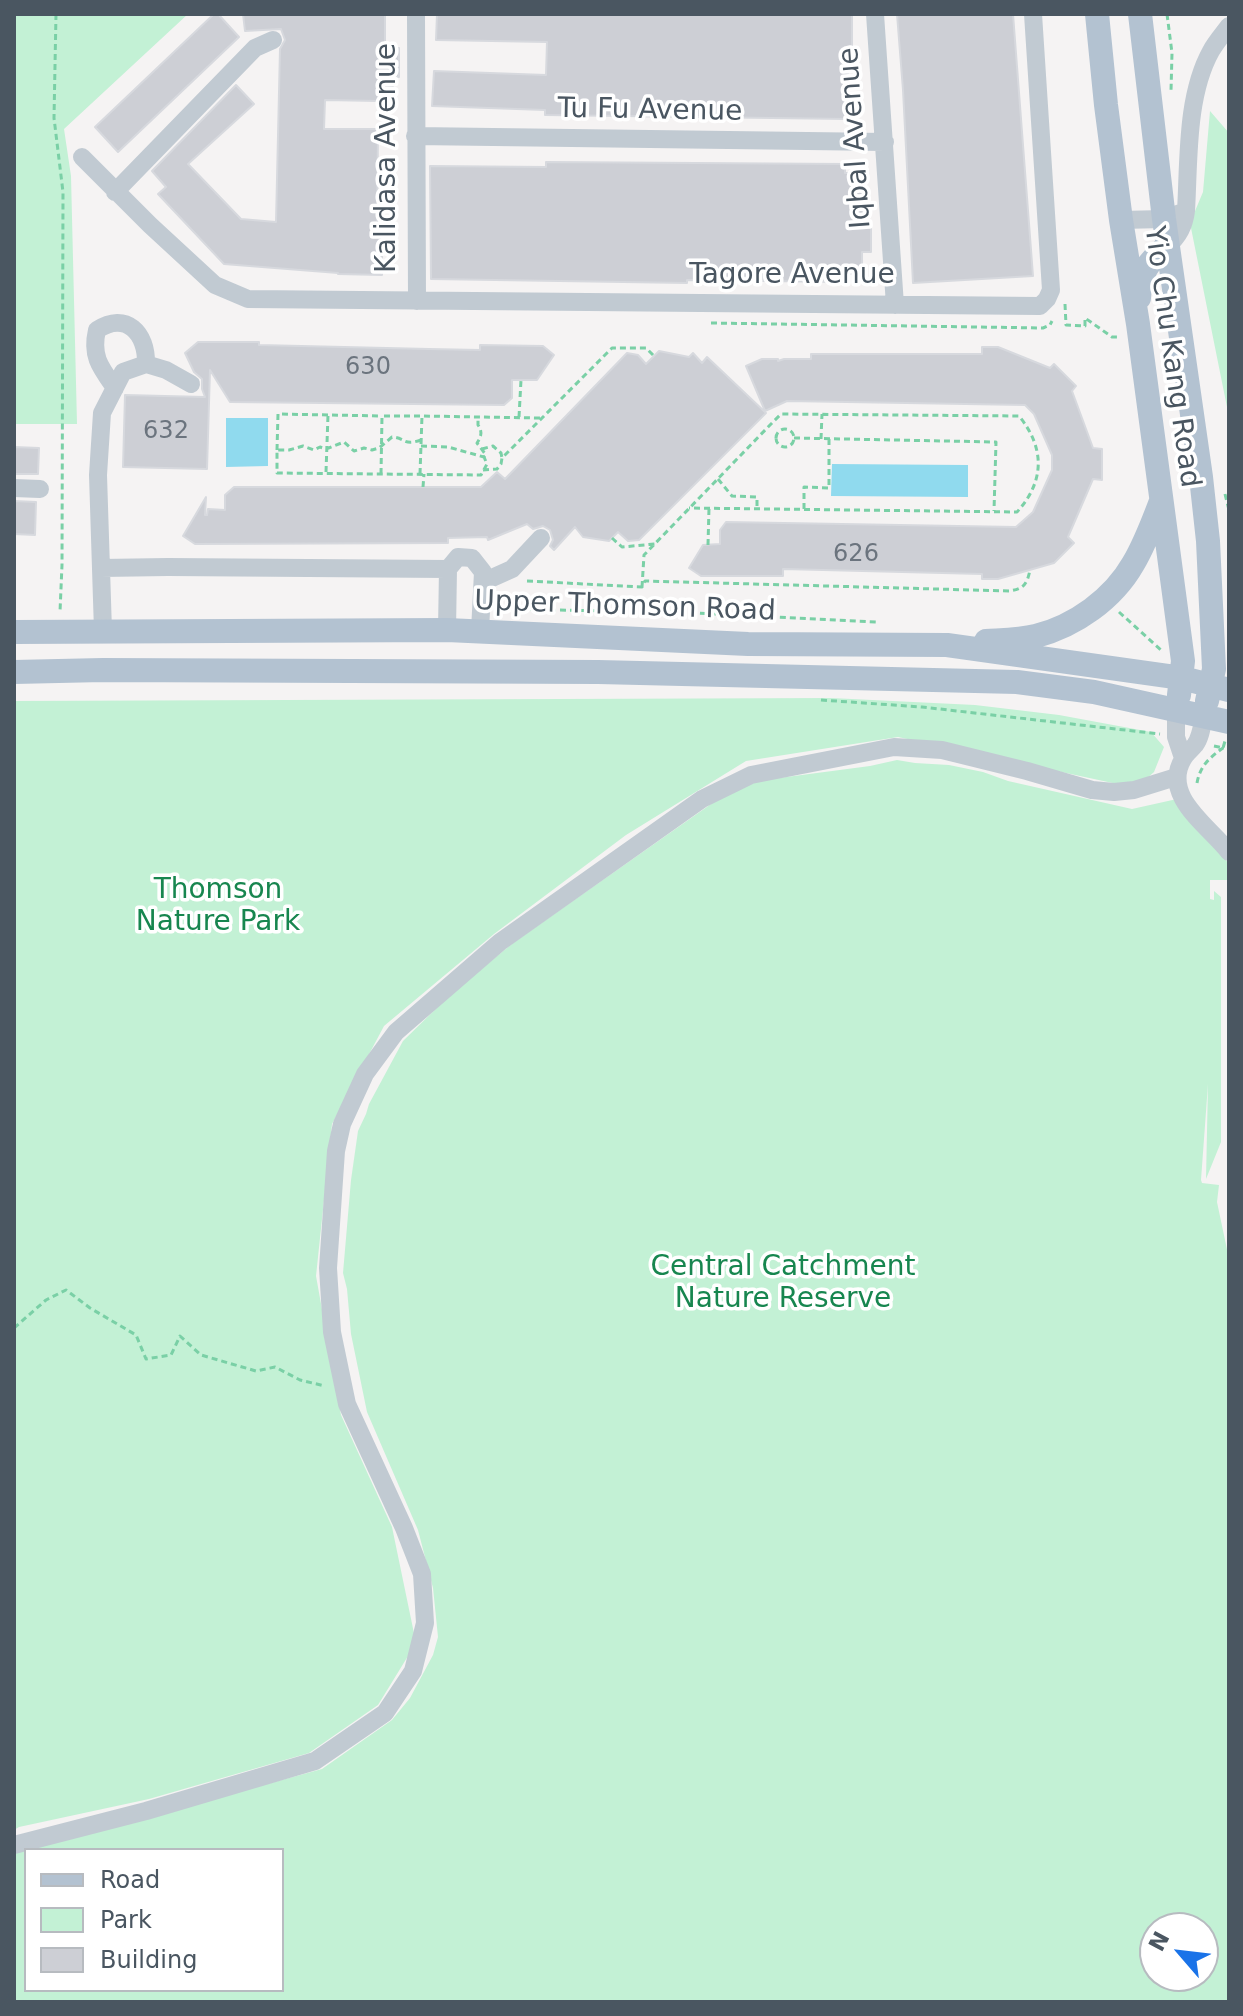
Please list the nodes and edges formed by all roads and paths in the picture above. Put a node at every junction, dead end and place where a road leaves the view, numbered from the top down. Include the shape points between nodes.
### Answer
1 (56, 14) edge
2 (416, 14) edge
3 (875, 14) edge
4 (1033, 14) edge
5 (1097, 14) edge
6 (1140, 14) edge
7 (1229, 26) edge
8 (273, 40) dead end
9 (415, 136) junction
10 (885, 142) junction
11 (82, 157) dead end
12 (115, 192) junction
13 (1175, 215) junction
14 (1121, 220) junction
15 (1168, 246) junction
16 (1051, 290) junction
17 (417, 301) junction
18 (895, 305) junction
19 (1130, 331) junction
20 (654, 356) dead end
21 (146, 364) junction
22 (521, 380) dead end
23 (191, 384) dead end
24 (115, 388) junction
25 (822, 414) junction
26 (328, 415) junction
27 (382, 416) junction
28 (422, 416) junction
29 (478, 417) junction
30 (519, 417) junction
31 (543, 418) junction
32 (770, 425) junction
33 (777, 432) junction
34 (794, 438) junction
35 (821, 439) junction
36 (829, 439) junction
37 (421, 440) junction
38 (382, 446) junction
39 (421, 446) junction
40 (326, 449) junction
41 (482, 449) junction
42 (277, 450) junction
43 (484, 457) junction
44 (502, 458) junction
45 (483, 470) junction
46 (326, 473) junction
47 (381, 474) junction
48 (422, 474) junction
49 (718, 479) junction
50 (423, 487) dead end
51 (14, 488) edge
52 (40, 489) dead end
53 (1161, 499) junction
54 (689, 508) junction
55 (709, 508) junction
56 (757, 509) junction
57 (804, 509) junction
58 (994, 511) junction
59 (541, 538) dead end
60 (612, 538) dead end
61 (1208, 541) junction
62 (655, 544) junction
63 (708, 545) dead end
64 (101, 568) junction
65 (448, 569) junction
66 (1030, 570) dead end
67 (1229, 573) edge
68 (489, 576) junction
69 (642, 587) junction
70 (1117, 609) dead end
71 (60, 616) dead end
72 (482, 620) junction
73 (880, 623) dead end
74 (447, 630) junction
75 (103, 631) junction
76 (14, 632) edge
77 (947, 645) junction
78 (1176, 668) junction
79 (14, 672) edge
80 (1220, 688) edge
81 (816, 699) dead end
82 (1176, 709) junction
83 (1204, 715) junction
84 (1229, 722) edge
85 (1176, 737) junction
86 (1229, 750) edge
87 (1183, 758) junction
88 (1176, 777) junction
89 (1196, 786) dead end
90 (1229, 852) edge
91 (14, 1328) edge
92 (345, 1391) junction
93 (14, 1845) edge

1 - 71 path via 54,118 63,192
2 - 9 street, Kalidasa Avenue
3 - 10 street, Iqbal Avenue
4 - 16 street
5 - 14 main road, Yio Chu Kang Road
6 - 13 main road, Yio Chu Kang Road
7 - 13 street, Yio Chu Kang Road via 1212,49 1198,86
8 - 12 street via 255,48
9 - 10 street, Tu Fu Avenue
9 - 17 street, Kalidasa Avenue
10 - 18 street, Iqbal Avenue
11 - 12 street
12 - 17 street, Tagore Avenue via 215,285 248,299
13 - 14 street
13 - 15 main road, Yio Chu Kang Road
14 - 19 main road, Yio Chu Kang Road
15 - 19 main road via 1146,266
15 - 61 main road, Yio Chu Kang Road
16 - 18 street, Tagore Avenue via 1040,306
16 - 19 path via 1065,290 1066,325 1085,326 1085,318 1112,337
17 - 18 street, Tagore Avenue
19 - 53 main road, Yio Chu Kang Road
20 - 31 path via 646,348 612,348
21 - 23 street
21 - 24 street via 123,372
21 - 24 street via 147,349 136,330 115,323 97,330 94,352
22 - 30 path
24 - 64 street via 102,413
25 - 32 path via 781,414
25 - 35 path
25 - 58 path via 1019,416 1036,443 1036,479 1017,512
26 - 27 path
26 - 40 path
26 - 42 path via 278,414
27 - 28 path
27 - 38 path
28 - 29 path
28 - 37 path
29 - 30 path
29 - 41 path via 477,443
30 - 31 path
31 - 44 path
32 - 33 path
32 - 49 path
33 - 34 path via 788,429
33 - 34 path via 776,441 783,447
34 - 35 path
35 - 36 path
36 - 57 path via 829,488 804,487
36 - 58 path via 996,442
37 - 38 path via 411,443 392,437
37 - 39 path
38 - 40 path via 354,451 340,442
38 - 47 path
39 - 43 path
39 - 48 path
40 - 42 path
40 - 46 path
41 - 43 path
41 - 44 path via 493,446
42 - 46 path via 277,473
43 - 45 path
44 - 45 path via 497,469
45 - 48 path via 481,475
46 - 47 path
47 - 48 path
48 - 50 path
49 - 54 path
49 - 56 path via 732,496 757,497
51 - 52 street
53 - 77 main road via 1132,566 1086,614 1033,637
53 - 78 main road, Yio Chu Kang Road via 1183,661
54 - 55 path
54 - 62 path
55 - 56 path
55 - 63 path
56 - 57 path
57 - 58 path
59 - 68 street via 512,569
60 - 62 path via 622,547
61 - 67 main road
61 - 80 main road, Yio Chu Kang Road via 1214,669
62 - 69 path via 644,555
64 - 65 street
64 - 75 street
65 - 68 street via 458,557 472,558
65 - 74 street
66 - 69 path via 1019,590 1009,591 645,581
68 - 69 path
68 - 72 street
70 - 78 path
72 - 73 path via 673,612
72 - 74 main road, Upper Thomson Road
72 - 77 main road, Upper Thomson Road via 748,644
74 - 75 main road, Upper Thomson Road
75 - 76 main road, Upper Thomson Road
77 - 78 main road, Upper Thomson Road
78 - 80 main road, Upper Thomson Road
78 - 82 main road, Yio Chu Kang Road
79 - 82 main road via 476,671 1017,682
80 - 83 main road, Yio Chu Kang Road
81 - 85 path
82 - 83 main road
82 - 85 street
83 - 84 main road
83 - 87 street via 1198,742
85 - 87 street
86 - 89 path via 1223,748 1206,761
87 - 88 street
88 - 90 street via 1186,804
88 - 92 street via 1134,790 1092,790 942,750 894,747 751,775 702,799 500,942 396,1032 365,1074 342,1124 328,1268 332,1332
91 - 92 path via 66,1290 136,1335 146,1359 171,1355 180,1336 201,1355 256,1371 275,1367 300,1380
92 - 93 street via 422,1574 425,1623 413,1671 385,1713 315,1761

